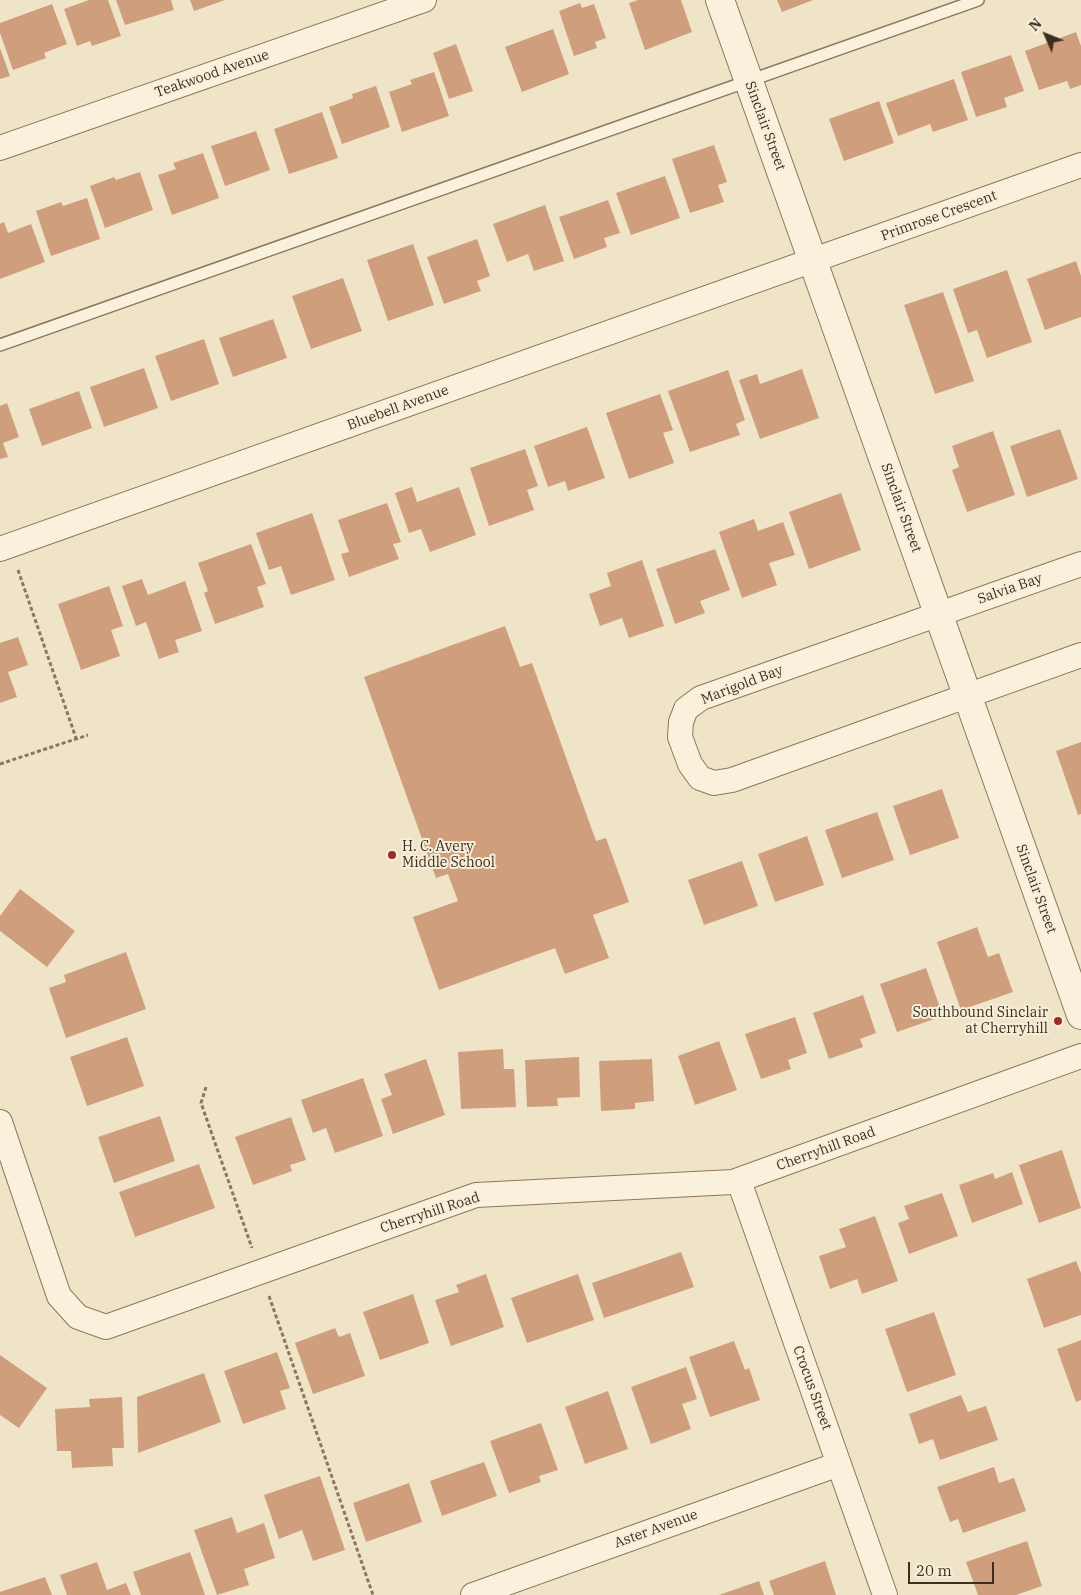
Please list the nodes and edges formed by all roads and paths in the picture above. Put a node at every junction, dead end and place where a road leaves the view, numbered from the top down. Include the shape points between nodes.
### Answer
1 (424, 0) edge
2 (720, 0) edge
3 (978, 0) edge
4 (750, 82) junction
5 (0, 148) edge
6 (1081, 165) edge
7 (804, 264) junction
8 (0, 345) edge
9 (5, 547) edge
10 (1081, 564) edge
11 (938, 614) junction
12 (1081, 655) edge
13 (967, 695) junction
14 (88, 735) dead end
15 (76, 738) junction
16 (0, 764) edge
17 (1081, 1015) edge
18 (1081, 1056) edge
19 (206, 1087) dead end
20 (0, 1122) edge
21 (739, 1180) junction
22 (260, 1272) junction
23 (839, 1464) junction
24 (373, 1595) edge
25 (473, 1595) edge
26 (885, 1595) edge

1 - 5 street, Teakwood Avenue
2 - 4 street, Sinclair Street
3 - 4 lane
4 - 7 street, Sinclair Street
4 - 8 lane
6 - 7 street, Primrose Crescent
7 - 9 street, Bluebell Avenue
7 - 11 street, Sinclair Street
9 - 15 path
10 - 11 street, Salvia Bay
11 - 13 street, Sinclair Street
11 - 13 street, Marigold Bay via 701,698 686,709 680,737 690,764 700,778 714,783 732,780
12 - 13 street
13 - 17 street, Sinclair Street
14 - 15 path
15 - 16 path
18 - 21 street, Cherryhill Road
19 - 22 path via 201,1103
20 - 22 street, Cherryhill Road via 59,1296 78,1317 106,1327
21 - 22 street, Cherryhill Road via 476,1196
21 - 23 street, Crocus Street
22 - 24 path
23 - 25 street, Aster Avenue
23 - 26 street, Crocus Street

